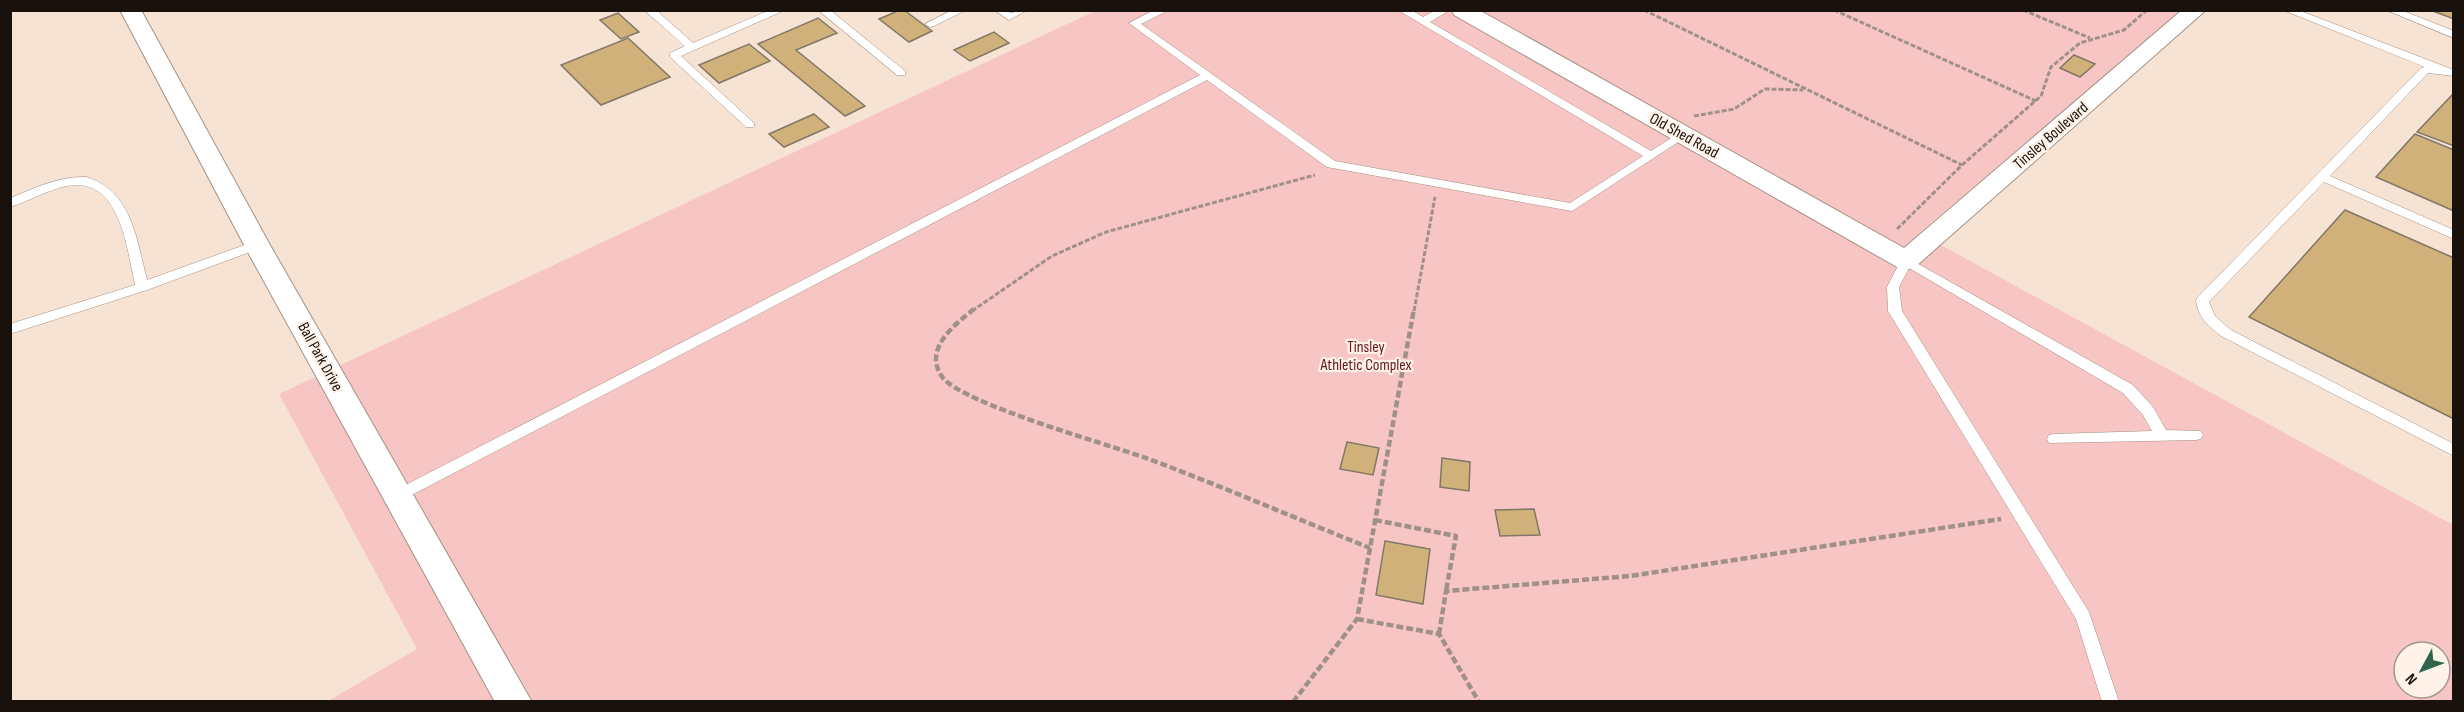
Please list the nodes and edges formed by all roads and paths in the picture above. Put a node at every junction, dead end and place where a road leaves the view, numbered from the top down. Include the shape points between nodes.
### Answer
1 (130, 10) edge
2 (649, 10) edge
3 (780, 10) edge
4 (823, 10) edge
5 (961, 10) edge
6 (999, 10) edge
7 (1023, 10) edge
8 (1164, 10) edge
9 (1403, 10) edge
10 (1445, 10) edge
11 (1462, 10) edge
12 (1644, 10) edge
13 (1834, 10) edge
14 (2023, 10) edge
15 (2147, 10) edge
16 (2196, 10) edge
17 (2289, 10) edge
18 (2391, 10) edge
19 (1422, 22) junction
20 (930, 24) dead end
21 (2454, 34) edge
22 (2091, 39) junction
23 (692, 47) junction
24 (2448, 71) edge
25 (901, 73) dead end
26 (1207, 76) junction
27 (1807, 90) junction
28 (2037, 101) junction
29 (750, 125) dead end
30 (1673, 130) junction
31 (1651, 156) junction
32 (1331, 164) junction
33 (1962, 165) junction
34 (2322, 177) junction
35 (1437, 182) junction
36 (10, 202) edge
37 (2454, 235) edge
38 (257, 245) junction
39 (1880, 246) junction
40 (1906, 261) junction
41 (142, 287) junction
42 (10, 329) edge
43 (2196, 435) dead end
44 (2162, 436) junction
45 (2054, 439) dead end
46 (2454, 450) edge
47 (397, 496) junction
48 (2022, 515) junction
49 (1376, 520) junction
50 (1370, 548) junction
51 (1446, 591) junction
52 (1357, 619) junction
53 (1439, 634) junction
54 (514, 702) edge
55 (1293, 702) edge
56 (1479, 702) edge
57 (2110, 702) edge

1 - 38 street, Ball Park Drive
2 - 23 lane
3 - 23 lane
4 - 25 lane
5 - 20 lane
6 - 7 lane via 1009,17
8 - 26 lane via 1134,23
9 - 19 lane
10 - 19 lane
11 - 30 street, Old Shed Road
12 - 27 path
13 - 28 path
14 - 22 path
15 - 22 path via 2124,30
16 - 40 street, Tinsley Boulevard
17 - 24 lane
18 - 21 lane
19 - 31 lane
22 - 28 path via 2051,67
23 - 29 lane via 674,55
24 - 34 lane via 2425,70
26 - 32 lane
26 - 47 lane
27 - 30 path via 1765,89 1734,108 1673,119
27 - 33 path
28 - 33 path
30 - 31 lane
30 - 39 street, Old Shed Road
31 - 35 lane via 1572,207
32 - 35 lane
32 - 50 path via 1305,179 1106,232 1052,256 968,314 938,343 935,360 944,379 980,400 1146,458
33 - 39 path
34 - 37 lane
34 - 46 lane via 2202,301 2202,308 2226,333
35 - 49 path
36 - 41 lane via 56,185 85,180 107,189 124,218
38 - 41 lane
38 - 47 street, Ball Park Drive
39 - 40 street, Old Shed Road
40 - 44 lane via 2128,390 2148,411
40 - 48 lane via 1893,287 1895,311
41 - 42 lane
43 - 44 lane
44 - 45 lane
47 - 54 street, Ball Park Drive
48 - 51 path via 1630,576
48 - 57 lane via 2083,617
49 - 50 path
49 - 51 path via 1456,536
50 - 52 path
51 - 53 path
52 - 53 path
52 - 55 path
53 - 56 path

